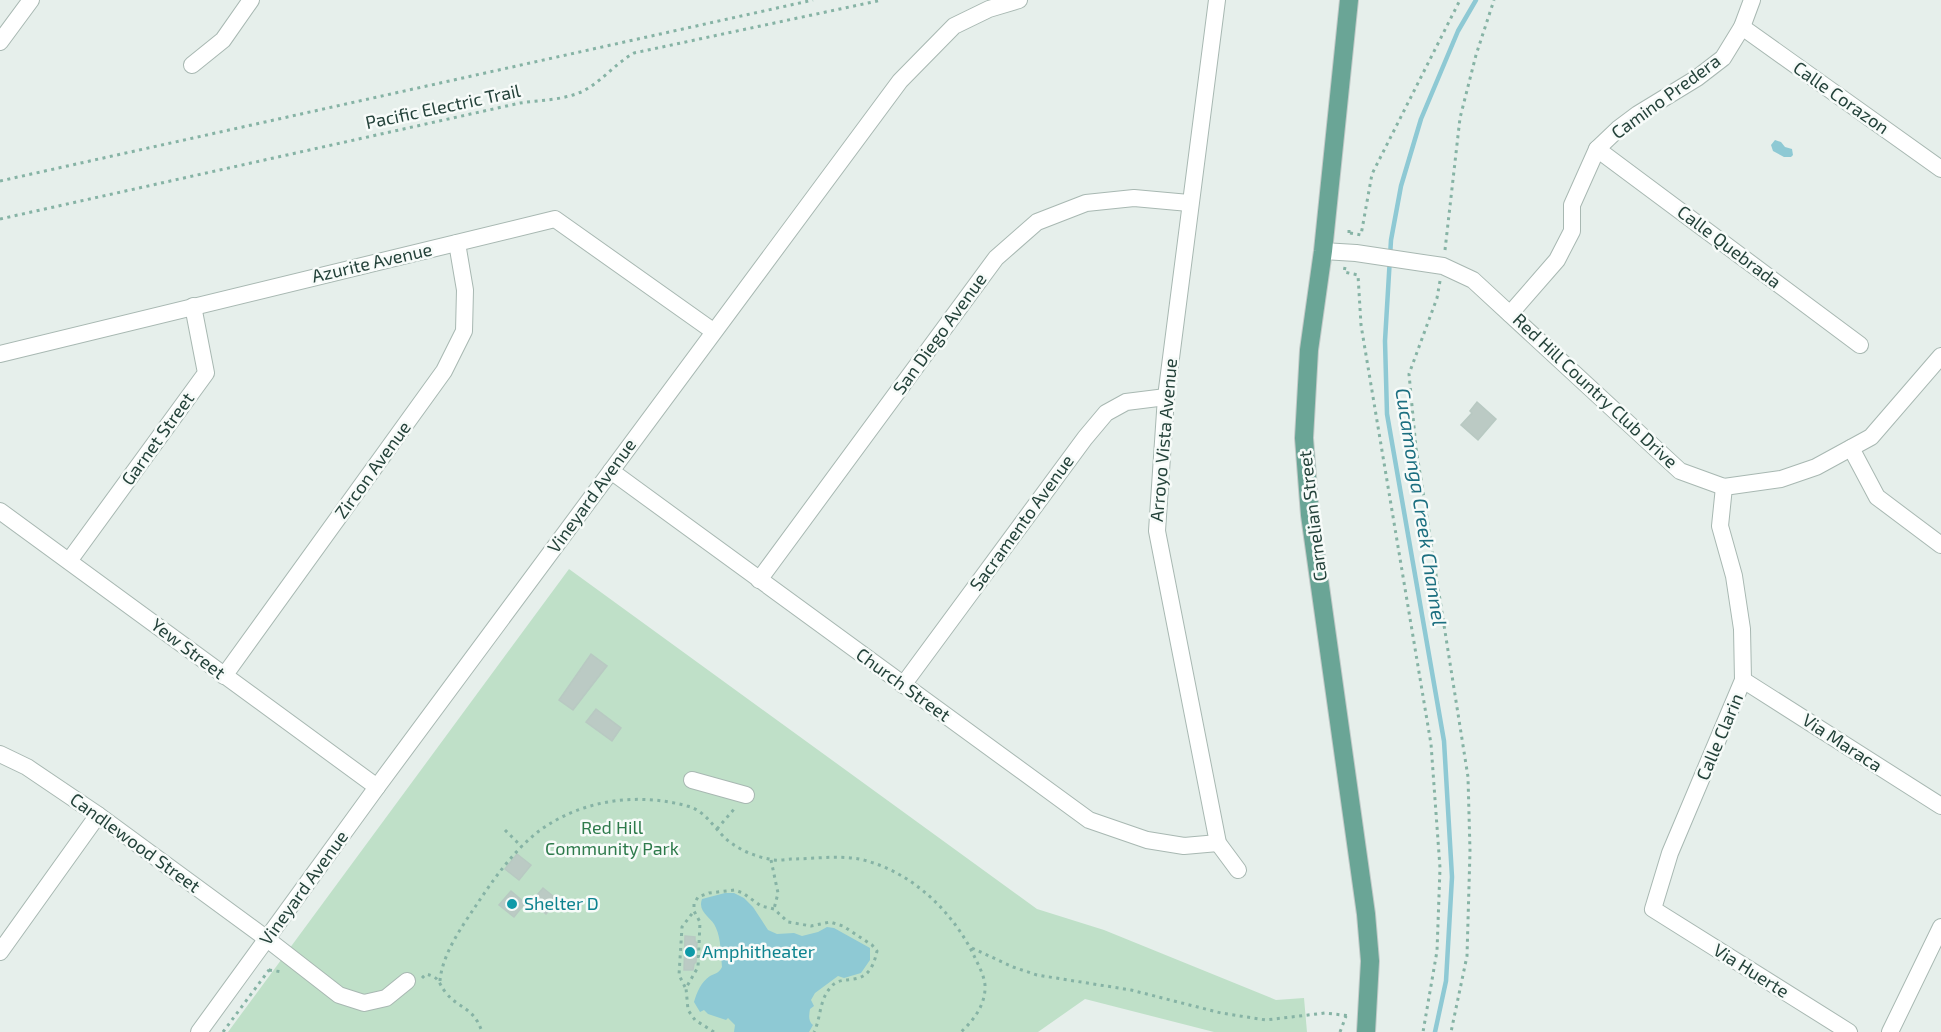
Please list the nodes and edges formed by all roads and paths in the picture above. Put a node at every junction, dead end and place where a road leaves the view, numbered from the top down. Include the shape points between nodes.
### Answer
1 (31, 0) edge
2 (251, 0) edge
3 (813, 0) edge
4 (882, 0) edge
5 (1019, 0) edge
6 (1217, 0) edge
7 (1349, 0) edge
8 (1460, 0) edge
9 (1494, 0) edge
10 (1752, 0) edge
11 (1742, 27) junction
12 (0, 42) edge
13 (192, 65) dead end
14 (1598, 149) junction
15 (1941, 169) edge
16 (0, 181) edge
17 (1189, 203) junction
18 (0, 219) edge
19 (1350, 233) dead end
20 (458, 243) junction
21 (1323, 251) junction
22 (1443, 266) junction
23 (1358, 275) dead end
24 (192, 306) junction
25 (1510, 314) junction
26 (713, 332) junction
27 (1860, 345) dead end
28 (0, 354) edge
29 (1941, 356) edge
30 (1166, 397) junction
31 (1851, 448) junction
32 (611, 471) junction
33 (1724, 487) junction
34 (0, 511) edge
35 (1941, 545) edge
36 (69, 561) junction
37 (759, 580) junction
38 (224, 676) junction
39 (1743, 680) junction
40 (903, 685) junction
41 (0, 754) edge
42 (692, 780) dead end
43 (377, 787) junction
44 (746, 795) joint
45 (1941, 806) edge
46 (98, 815) junction
47 (717, 829) junction
48 (505, 830) dead end
49 (1218, 843) junction
50 (522, 847) junction
51 (771, 860) junction
52 (1238, 870) dead end
53 (774, 909) junction
54 (1653, 909) joint
55 (694, 911) junction
56 (1941, 927) edge
57 (267, 939) junction
58 (971, 947) junction
59 (0, 952) edge
60 (253, 957) junction
61 (407, 981) dead end
62 (440, 981) dead end
63 (686, 988) junction
64 (1346, 1016) junction
65 (1366, 1024) edge
66 (199, 1032) edge
67 (223, 1032) edge
68 (714, 1032) edge
69 (814, 1032) edge
70 (961, 1032) edge
71 (1340, 1032) edge
72 (1423, 1032) edge
73 (1451, 1032) edge
74 (1849, 1032) edge
75 (1890, 1032) edge

1 - 12 street
2 - 13 street via 223,40
3 - 16 path, Pacific Electric Trail
4 - 18 path, Pacific Electric Trail via 634,53 596,83 568,96 520,103
5 - 26 street, Vineyard Avenue via 954,26 900,81
6 - 17 street, Arroyo Vista Avenue
7 - 21 main road, Carnelian Street
8 - 19 path via 1372,174 1361,235
9 - 22 path via 1460,118
10 - 11 street, Camino Predera
11 - 14 street, Camino Predera via 1723,58 1638,114
11 - 15 street, Calle Corazon
14 - 25 street, Camino Predera via 1572,205 1572,231 1557,260
14 - 27 street, Calle Quebrada
17 - 30 street, Arroyo Vista Avenue
17 - 37 street, San Diego Avenue via 1134,198 1086,203 1037,222 996,258
20 - 24 street, Azurite Avenue
20 - 26 street, Azurite Avenue via 555,219
20 - 38 street, Zircon Avenue via 465,290 464,331 444,371
21 - 22 street, Red Hill Country Club Drive
21 - 65 main road, Carnelian Street via 1309,350 1304,438 1312,526 1366,914 1370,961
22 - 25 street, Red Hill Country Club Drive via 1473,280
22 - 73 path via 1437,298 1409,374 1416,448 1468,777 1467,956
23 - 72 path via 1361,325 1431,744 1440,868 1437,951
24 - 28 street, Azurite Avenue
24 - 36 street, Garnet Street via 206,373
25 - 33 street, Red Hill Country Club Drive via 1680,471
26 - 32 street, Vineyard Avenue
29 - 31 street, Red Hill Country Club Drive via 1871,437
30 - 40 street, Sacramento Avenue via 1126,402 1106,413
30 - 49 street, Arroyo Vista Avenue via 1157,531
31 - 33 street, Red Hill Country Club Drive via 1781,479
31 - 35 street via 1877,497
32 - 37 street, Church Street
32 - 43 street, Vineyard Avenue
33 - 39 street, Calle Clarin via 1720,526 1734,576 1742,629
34 - 36 street, Yew Street
36 - 38 street, Yew Street
37 - 40 street, Church Street
38 - 43 street, Yew Street
39 - 45 street, Via Maraca
39 - 54 street, Calle Clarin via 1670,853
40 - 49 street, Church Street via 1089,820 1156,842 1184,846
41 - 46 street, Candlewood Street via 27,767
42 - 44 street
43 - 57 street, Vineyard Avenue
44 - 47 path
46 - 57 street, Candlewood Street
46 - 59 street
47 - 50 path via 690,806 635,798 580,809 540,831
47 - 51 path via 739,847
48 - 50 path
49 - 52 street, Arroyo Vista Avenue
50 - 62 path via 469,916 441,970
51 - 53 path via 778,893
51 - 58 path via 858,859 879,865 930,897
53 - 55 path via 728,890 698,897
53 - 69 path via 788,922 811,926 830,922 843,927 877,951 875,961 862,977 839,981 828,990
54 - 74 street, Via Huerte
55 - 63 path via 700,922 698,967
55 - 63 path via 682,927 679,975
56 - 75 street
57 - 60 street, Vineyard Avenue
57 - 61 street, Candlewood Street via 339,995 364,1003 386,998
58 - 64 path via 1037,975 1131,990 1221,1012 1266,1020 1325,1013
58 - 70 path via 985,987 982,1005
60 - 66 street, Vineyard Avenue
60 - 67 path via 269,969
63 - 68 path via 688,1010 695,1020
64 - 65 path
64 - 71 path

